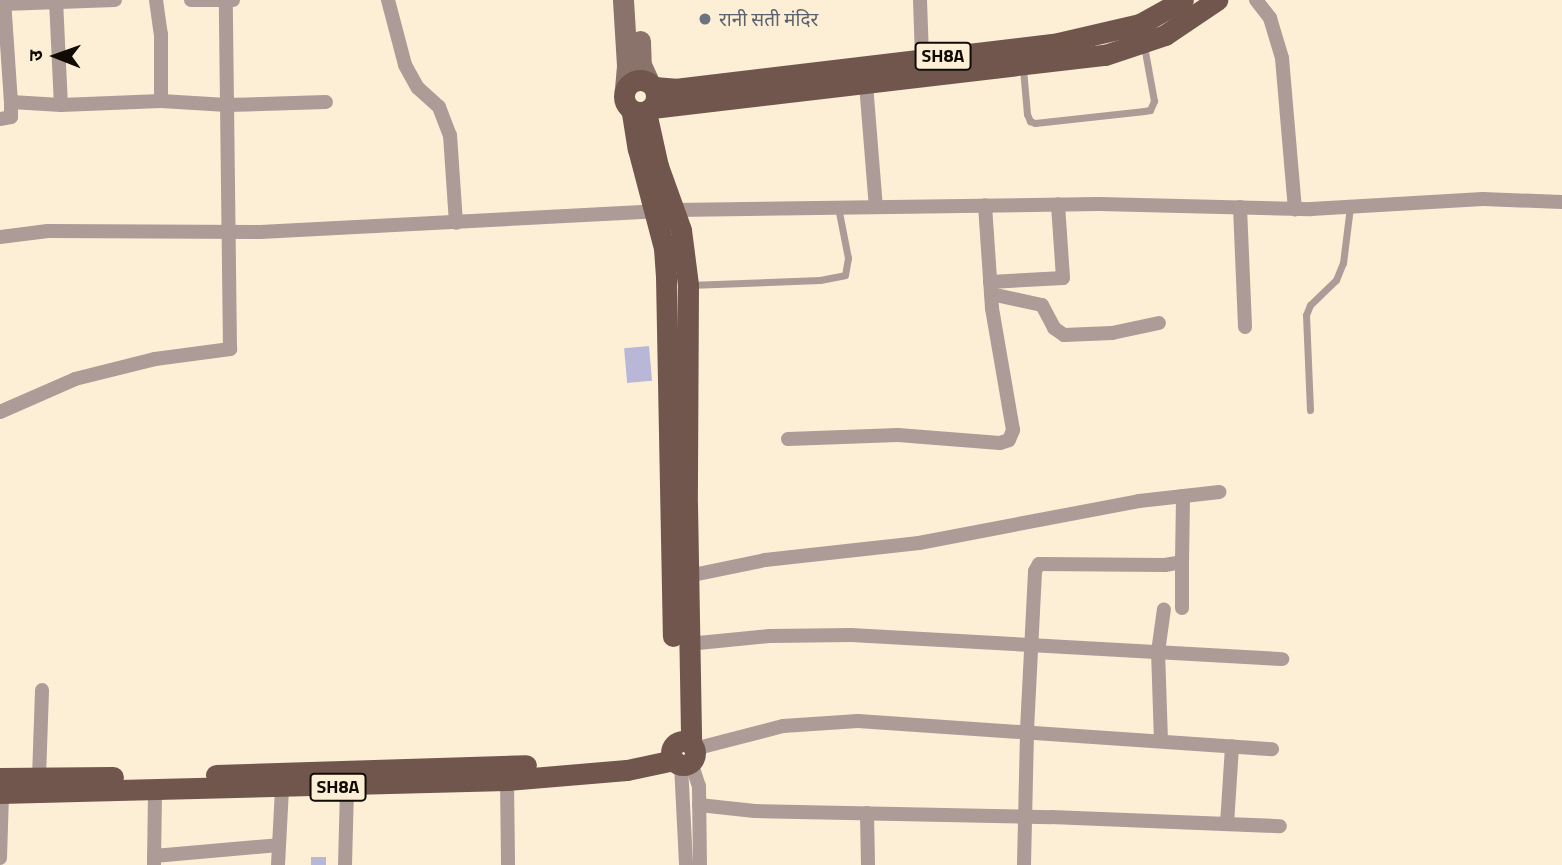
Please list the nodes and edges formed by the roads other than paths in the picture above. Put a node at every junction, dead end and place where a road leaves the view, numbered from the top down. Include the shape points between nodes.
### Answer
1 (115, 0) edge
2 (156, 0) edge
3 (191, 0) edge
4 (388, 0) edge
5 (623, 0) edge
6 (637, 0) edge
7 (920, 0) edge
8 (1183, 0) edge
9 (1217, 0) edge
10 (1256, 0) edge
11 (56, 1) edge
12 (228, 1) edge
13 (4, 2) edge
14 (1141, 34) junction
15 (1022, 57) junction
16 (922, 58) junction
17 (866, 84) junction
18 (643, 98) junction
19 (11, 99) junction
20 (161, 101) junction
21 (326, 102) dead end
22 (61, 105) junction
23 (227, 105) junction
24 (0, 119) edge
25 (1562, 202) edge
26 (1058, 204) junction
27 (985, 205) junction
28 (838, 207) junction
29 (876, 207) junction
30 (1240, 207) junction
31 (1350, 207) junction
32 (1295, 209) junction
33 (665, 211) junction
34 (456, 223) junction
35 (230, 232) junction
36 (0, 237) edge
37 (688, 285) junction
38 (990, 288) junction
39 (1159, 323) dead end
40 (1245, 327) dead end
41 (1310, 410) dead end
42 (0, 412) edge
43 (788, 439) dead end
44 (1219, 492) dead end
45 (1183, 496) junction
46 (1182, 562) junction
47 (688, 576) junction
48 (1182, 608) dead end
49 (1164, 609) dead end
50 (688, 644) junction
51 (1032, 644) junction
52 (1158, 652) junction
53 (1282, 659) dead end
54 (42, 690) dead end
55 (1027, 730) junction
56 (1161, 741) junction
57 (1232, 746) junction
58 (1272, 749) dead end
59 (683, 753) junction
60 (38, 777) junction
61 (507, 780) junction
62 (347, 786) junction
63 (1, 788) edge
64 (282, 788) junction
65 (155, 790) junction
66 (699, 806) junction
67 (867, 813) junction
68 (1026, 817) junction
69 (1227, 824) junction
70 (1280, 826) dead end
71 (279, 845) junction
72 (0, 858) edge
73 (155, 861) edge
74 (278, 865) edge
75 (345, 865) edge
76 (508, 865) edge
77 (686, 865) edge
78 (700, 865) edge
79 (868, 865) edge
80 (1024, 865) edge

1 - 11 street
2 - 20 street
3 - 12 street
4 - 34 street via 405,65 418,88 439,107 450,135
5 - 18 street via 627,66
6 - 18 street
7 - 16 street
8 - 14 main road, SH8A
9 - 14 main road, SH8A via 1176,28
10 - 32 street via 1270,18 1282,58
11 - 13 street
11 - 22 street
12 - 23 street
13 - 19 street
14 - 15 main road, SH8A via 1099,36
14 - 15 lane via 1154,101 1150,110 1030,121
15 - 16 main road, SH8A
15 - 17 main road, SH8A
16 - 18 main road, SH8A via 674,89
17 - 18 main road, SH8A
17 - 29 street
18 - 33 main road via 638,149
19 - 22 street
19 - 24 street via 11,117
20 - 22 street
20 - 23 street
21 - 23 street
23 - 35 street
25 - 31 street via 1483,199
26 - 27 street
26 - 30 street
26 - 38 street via 1063,278
27 - 29 street
27 - 38 street
28 - 29 street
28 - 33 street
28 - 37 lane via 848,258 845,275
30 - 32 street
30 - 40 street
31 - 32 street
31 - 41 lane via 1336,280 1306,314
33 - 34 street
33 - 37 main road via 685,247
33 - 59 main road via 674,663
34 - 35 street
35 - 36 street via 48,231
35 - 42 street via 230,348 155,359 75,379
37 - 47 main road
38 - 39 street via 1042,304 1054,328 1063,335 1112,333
38 - 43 street via 1013,430 1009,440 898,435
44 - 45 street
45 - 46 street
45 - 47 street via 919,543 765,560
46 - 48 street
46 - 51 street via 1039,564
47 - 50 main road
49 - 52 street
50 - 51 street via 851,635
50 - 59 main road
51 - 52 street
51 - 55 street
52 - 53 street
52 - 56 street
54 - 60 street
55 - 56 street
55 - 59 street via 821,723 783,726
55 - 68 street
56 - 57 street
57 - 58 street
57 - 69 street
59 - 60 main road, SH8A via 560,764
59 - 61 main road, SH8A via 627,770
59 - 66 street via 698,775
59 - 77 street
60 - 63 main road, SH8A
61 - 62 main road, SH8A
61 - 76 street
62 - 64 main road, SH8A
62 - 75 street
63 - 65 main road, SH8A
63 - 72 street
64 - 65 main road, SH8A
64 - 71 street
65 - 73 street
66 - 67 street
66 - 78 street
67 - 68 street
67 - 79 street
68 - 69 street
68 - 80 street
69 - 70 street
71 - 73 street
71 - 74 street

